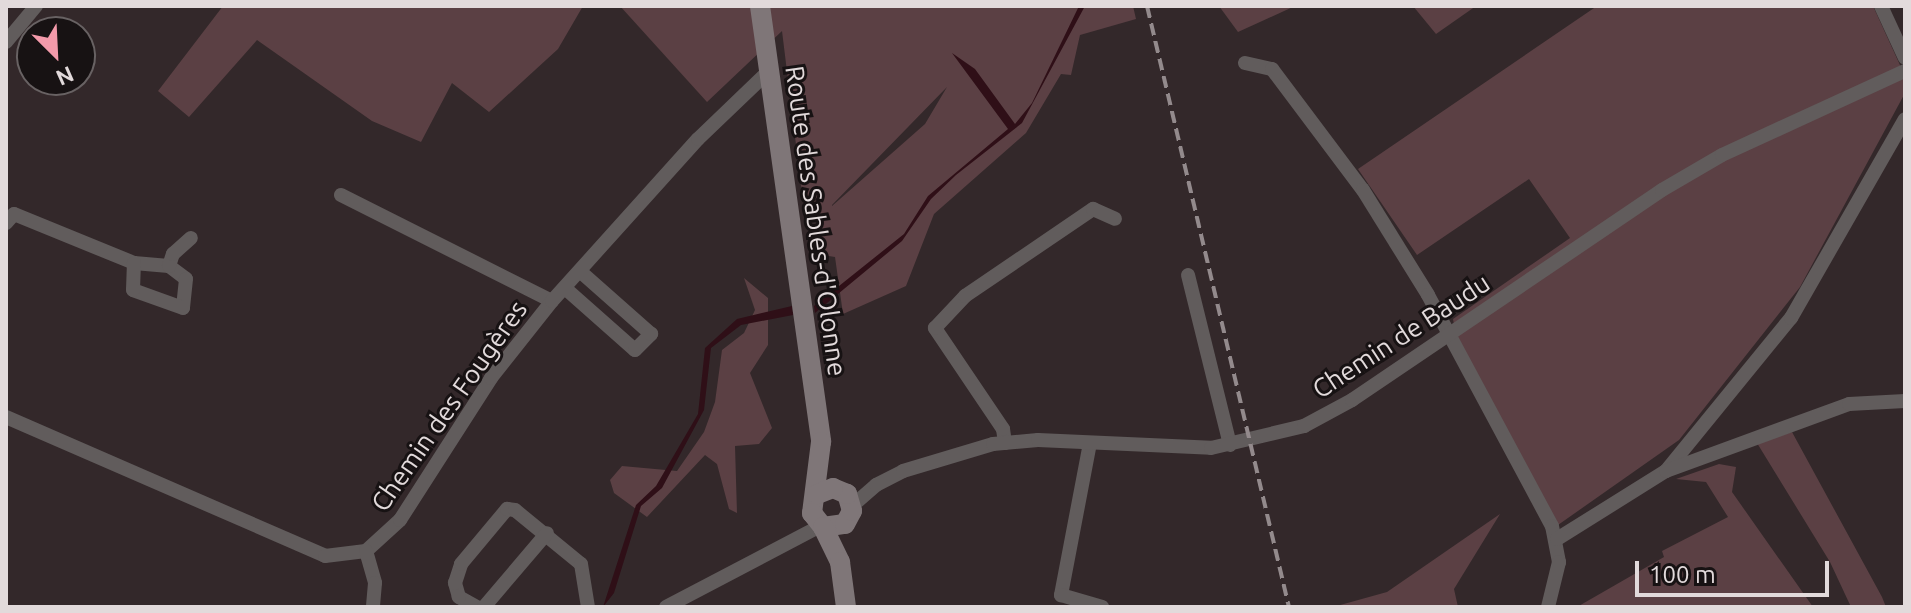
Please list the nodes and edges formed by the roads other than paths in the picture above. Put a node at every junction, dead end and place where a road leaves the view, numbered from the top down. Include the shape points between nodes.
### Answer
1 (36, 6) edge
2 (760, 6) edge
3 (1881, 6) edge
4 (6, 42) edge
5 (1905, 58) edge
6 (1245, 63) dead end
7 (769, 71) junction
8 (1905, 71) edge
9 (1905, 119) edge
10 (341, 195) dead end
11 (1115, 219) dead end
12 (6, 223) edge
13 (191, 238) dead end
14 (134, 263) junction
15 (169, 266) junction
16 (581, 272) junction
17 (1188, 275) dead end
18 (566, 289) junction
19 (552, 301) junction
20 (1446, 337) junction
21 (1905, 401) edge
22 (6, 417) edge
23 (821, 442) junction
24 (1005, 443) junction
25 (1090, 443) junction
26 (1230, 445) junction
27 (1666, 471) junction
28 (844, 502) junction
29 (818, 515) junction
30 (547, 533) junction
31 (1557, 539) junction
32 (366, 551) junction
33 (840, 562) junction
34 (373, 607) edge
35 (477, 607) edge
36 (484, 607) edge
37 (588, 607) edge
38 (666, 607) edge
39 (846, 607) edge
40 (1102, 607) edge
41 (1548, 607) edge

1 - 4 street
2 - 7 main road, Route des Sables-d'Olonne
3 - 5 street
6 - 20 street via 1272,69 1363,190 1428,295
7 - 16 street, Chemin des Fougères via 761,73 698,139
7 - 23 main road, Route des Sables-d'Olonne
8 - 20 street, Chemin de Baudu via 1698,169
9 - 27 street via 1791,318
10 - 19 street
11 - 24 street via 1093,209 965,296 935,328 1003,429
12 - 14 street via 14,214
13 - 15 street via 173,254
14 - 15 street
14 - 15 street via 133,290 183,308 186,279
16 - 18 street, Chemin des Fougères
16 - 18 street via 651,334 635,350
17 - 26 street
18 - 19 street, Chemin des Fougères
19 - 32 street, Chemin des Fougères via 491,378 400,520
20 - 26 street, Chemin de Baudu via 1325,416 1267,438
20 - 31 street via 1525,471
21 - 27 street via 1835,408
22 - 32 street via 325,556
23 - 28 main road, Route des Sables-d'Olonne
23 - 29 main road, Route des Sables-d'Olonne
24 - 25 street, Chemin de Baudu
24 - 28 street, Chemin de Baudu via 941,456
25 - 26 street, Chemin de Baudu
25 - 40 street via 1061,595
27 - 31 street
28 - 29 main road
28 - 29 main road
28 - 33 main road, Route des Sables-d'Olonne
29 - 33 main road, Route des Sables-d'Olonne
29 - 38 street via 788,540
30 - 35 street via 515,510 499,515 461,564 455,583 459,597
30 - 36 street
30 - 37 street via 581,564
31 - 41 street via 1558,570
32 - 34 street via 375,583
33 - 39 main road, Route des Sables-d'Olonne

